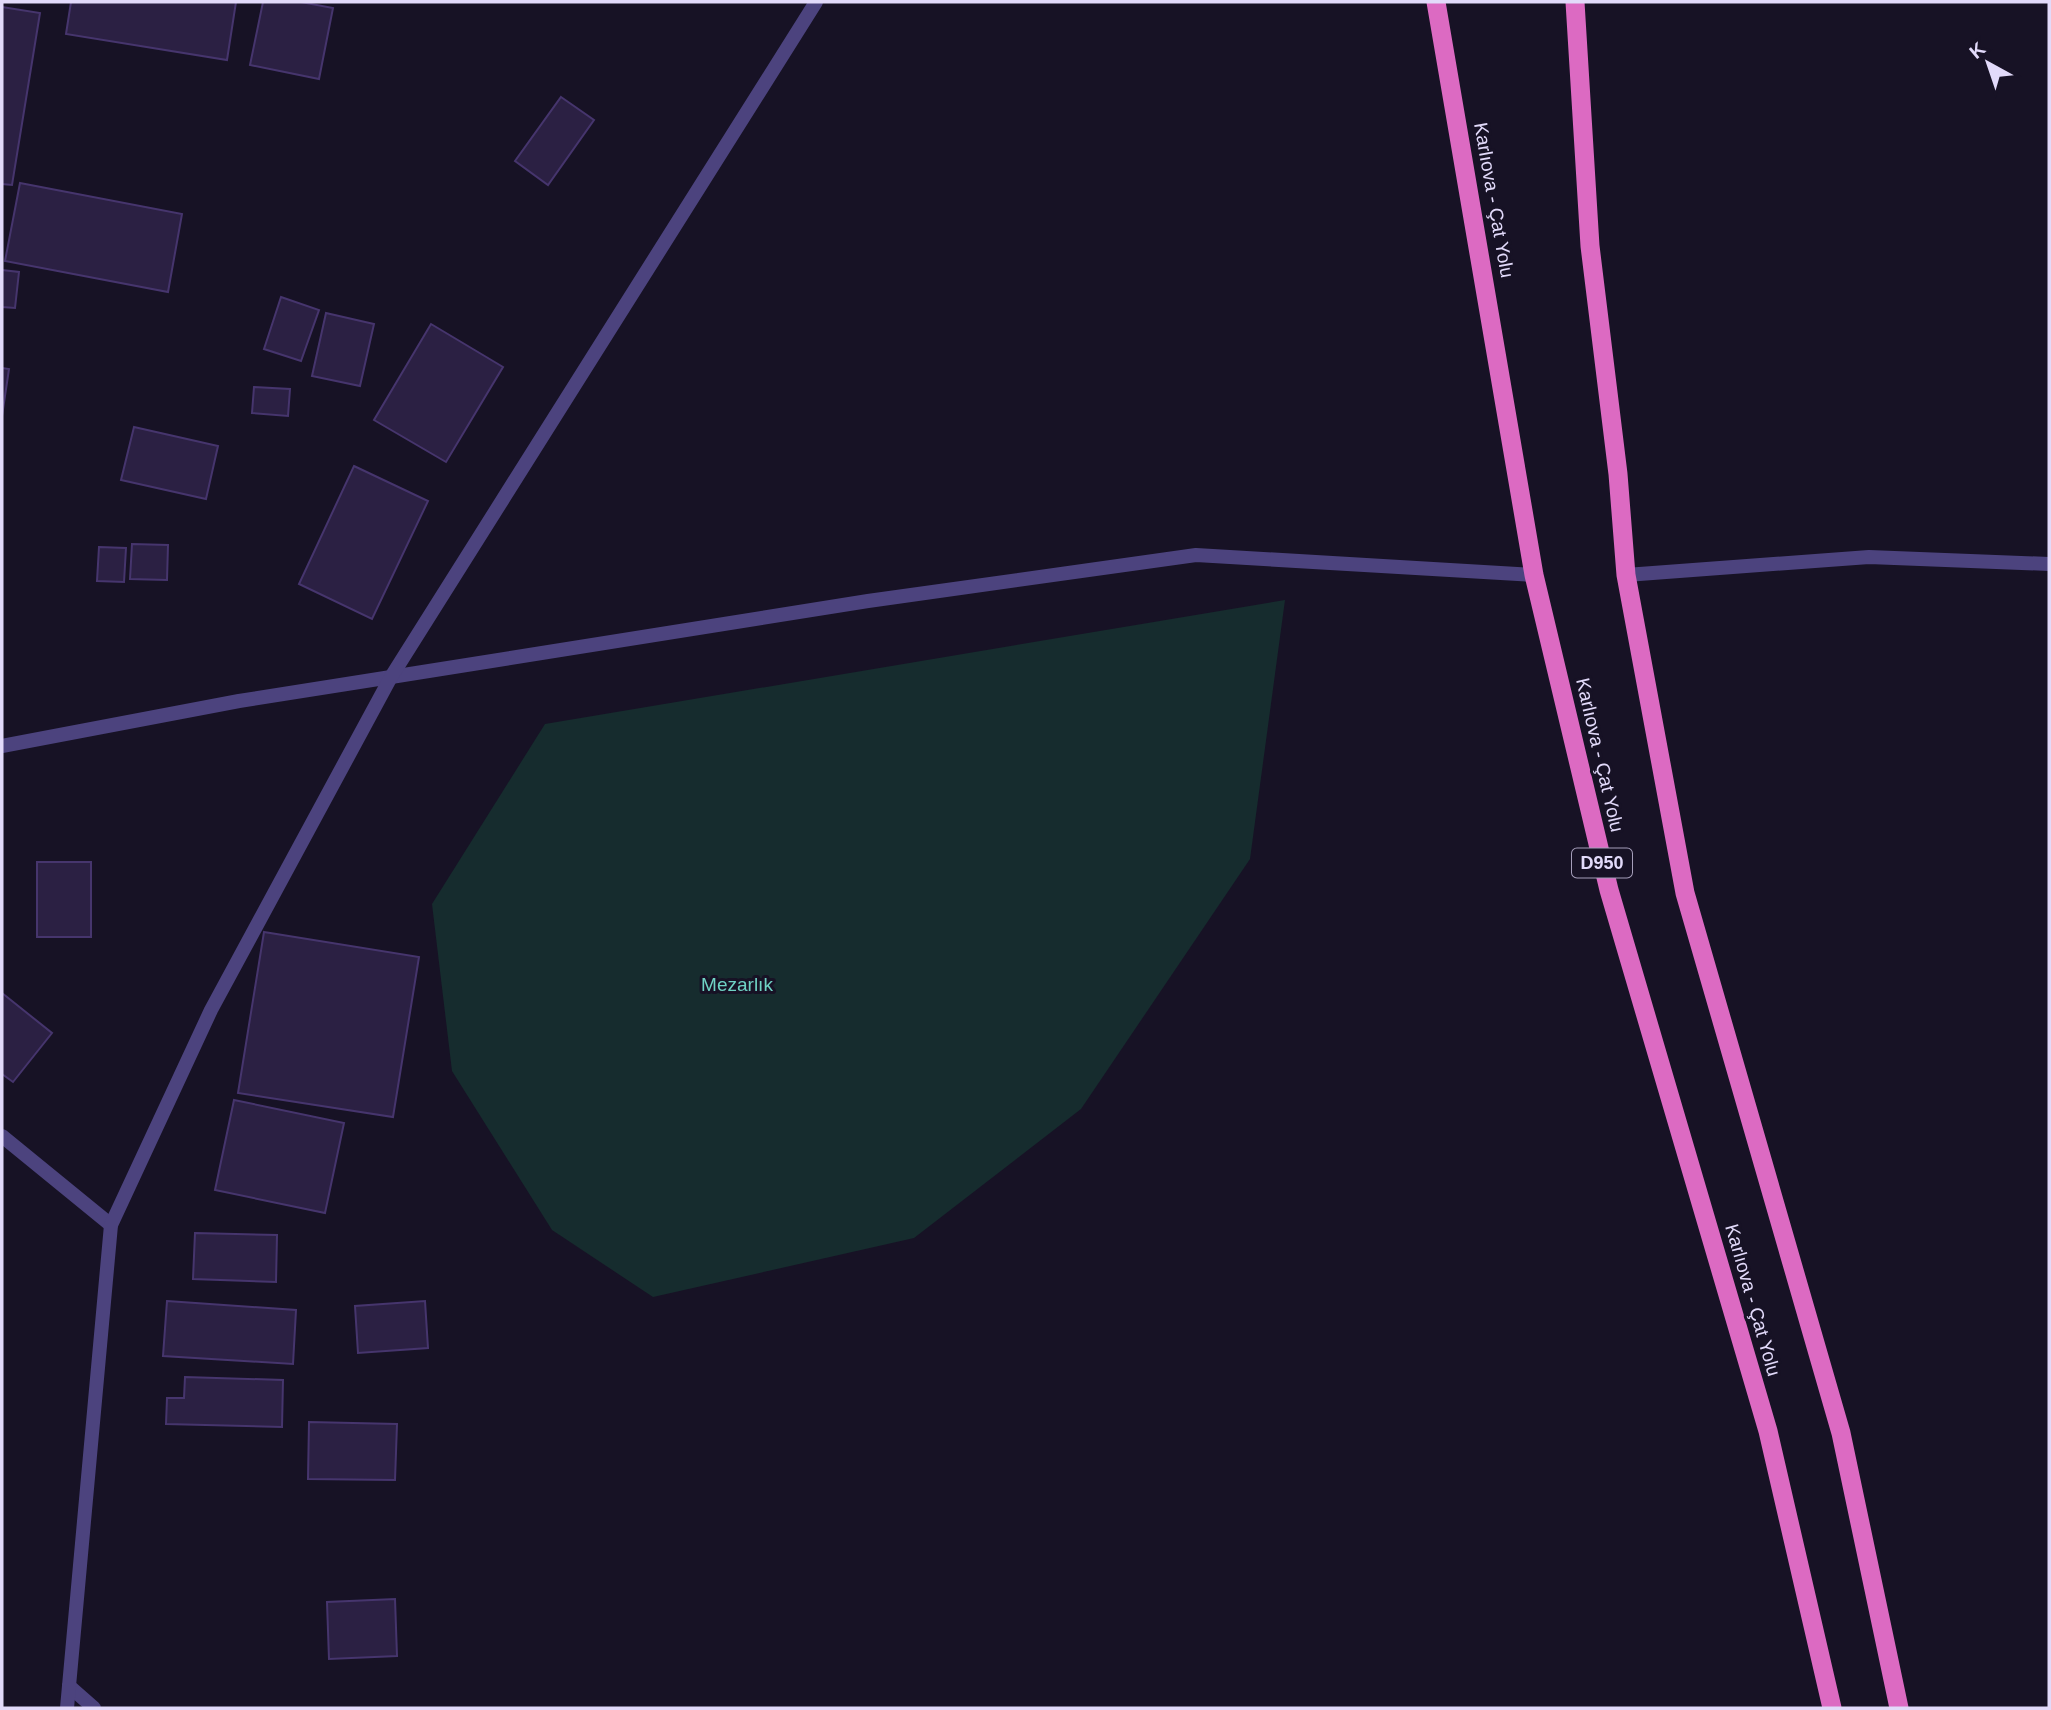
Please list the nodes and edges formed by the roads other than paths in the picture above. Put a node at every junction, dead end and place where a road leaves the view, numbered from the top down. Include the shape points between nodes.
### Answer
1 (816, 2) edge
2 (1436, 2) edge
3 (1575, 2) edge
4 (2049, 564) edge
5 (1534, 575) junction
6 (1626, 575) junction
7 (391, 677) junction
8 (2, 746) edge
9 (2, 1136) edge
10 (111, 1225) junction
11 (69, 1686) junction
12 (67, 1708) edge
13 (94, 1708) edge
14 (1832, 1708) edge
15 (1899, 1708) edge

1 - 7 street
2 - 5 highway, Karlıova - Çat Yolu / D950
3 - 6 highway via 1590,246
4 - 6 street via 1869,557
5 - 7 street via 1196,555 868,601
5 - 14 highway, Karlıova - Çat Yolu / D950 via 1609,890 1768,1431
6 - 15 highway via 1685,893 1841,1433
7 - 8 street
7 - 10 street via 211,1010
9 - 10 street
10 - 11 street
11 - 12 street
11 - 13 street

